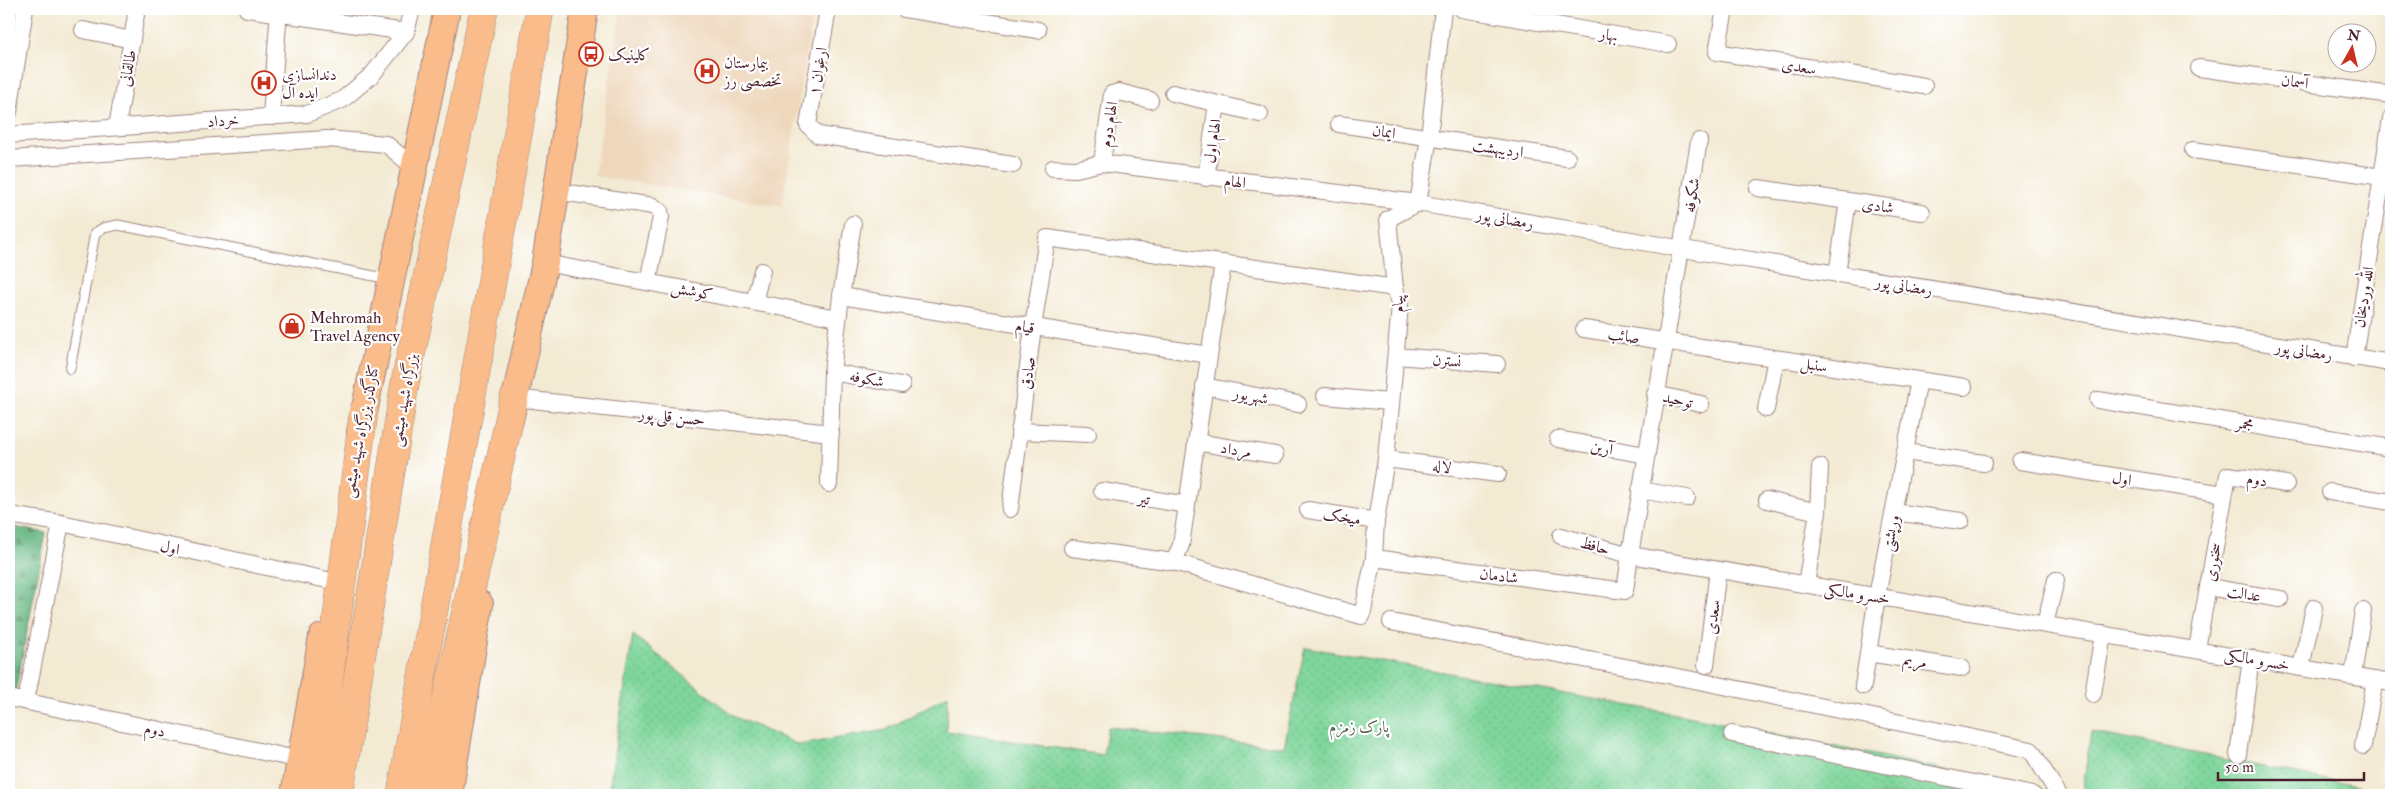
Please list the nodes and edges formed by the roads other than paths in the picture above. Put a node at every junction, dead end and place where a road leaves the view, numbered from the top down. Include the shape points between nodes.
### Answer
1 (25, 9) edge
2 (137, 9) edge
3 (247, 9) edge
4 (412, 9) edge
5 (447, 9) edge
6 (484, 9) edge
7 (540, 9) edge
8 (585, 9) edge
9 (828, 9) edge
10 (904, 9) edge
11 (1444, 9) edge
12 (1462, 9) edge
13 (1725, 9) edge
14 (278, 11) edge
15 (84, 30) dead end
16 (1038, 30) dead end
17 (406, 32) junction
18 (132, 40) junction
19 (1668, 44) dead end
20 (2199, 68) dead end
21 (1924, 86) dead end
22 (1173, 93) dead end
23 (2391, 95) edge
24 (1150, 100) dead end
25 (1217, 104) junction
26 (9, 112) edge
27 (1260, 114) dead end
28 (272, 117) junction
29 (2391, 118) edge
30 (1339, 124) dead end
31 (117, 127) junction
32 (9, 135) edge
33 (1429, 138) junction
34 (1699, 142) dead end
35 (2194, 150) dead end
36 (1567, 158) dead end
37 (9, 159) edge
38 (1102, 163) junction
39 (1013, 165) dead end
40 (415, 168) junction
41 (1054, 168) dead end
42 (2382, 177) junction
43 (1206, 178) junction
44 (1758, 188) dead end
45 (556, 191) junction
46 (1848, 201) junction
47 (1418, 203) junction
48 (1922, 212) dead end
49 (853, 224) dead end
50 (1683, 249) junction
51 (545, 262) junction
52 (1223, 262) junction
53 (762, 271) dead end
54 (1837, 274) junction
55 (390, 279) junction
56 (648, 282) junction
57 (1395, 288) junction
58 (841, 296) junction
59 (754, 302) junction
60 (838, 318) junction
61 (1033, 328) junction
62 (1584, 329) dead end
63 (1664, 342) junction
64 (1209, 355) junction
65 (1396, 356) junction
66 (1776, 358) junction
67 (2354, 358) junction
68 (2391, 363) edge
69 (1497, 364) dead end
70 (70, 369) dead end
71 (832, 372) junction
72 (1919, 380) junction
73 (902, 385) dead end
74 (1204, 386) junction
75 (1964, 387) dead end
76 (1655, 394) junction
77 (1325, 396) dead end
78 (514, 398) junction
79 (2098, 400) dead end
80 (1390, 402) junction
81 (1298, 404) dead end
82 (1701, 404) dead end
83 (1766, 409) dead end
84 (364, 410) junction
85 (1020, 431) junction
86 (831, 433) junction
87 (1088, 434) dead end
88 (1558, 439) dead end
89 (1196, 442) junction
90 (2391, 448) edge
91 (1905, 452) junction
92 (1275, 455) dead end
93 (1646, 455) junction
94 (1386, 459) junction
95 (2020, 461) dead end
96 (1984, 463) dead end
97 (1820, 467) dead end
98 (1498, 474) dead end
99 (2228, 475) joint
100 (829, 484) dead end
101 (2286, 484) dead end
102 (1640, 490) junction
103 (1102, 491) dead end
104 (2330, 492) dead end
105 (2224, 494) junction
106 (1687, 498) dead end
107 (1767, 500) dead end
108 (2391, 502) edge
109 (1187, 505) junction
110 (1010, 509) dead end
111 (1308, 510) dead end
112 (1818, 512) junction
113 (1894, 512) junction
114 (9, 514) edge
115 (1376, 521) junction
116 (1961, 521) dead end
117 (61, 523) junction
118 (1561, 536) dead end
119 (1072, 548) dead end
120 (1630, 555) junction
121 (1374, 558) junction
122 (1174, 562) junction
123 (1718, 570) junction
124 (2056, 580) dead end
125 (332, 582) junction
126 (1806, 584) junction
127 (2208, 587) junction
128 (1877, 596) junction
129 (2280, 599) dead end
130 (2314, 608) dead end
131 (2363, 611) dead end
132 (1390, 622) dead end
133 (2045, 624) junction
134 (2103, 634) junction
135 (2197, 649) junction
136 (1868, 653) junction
137 (2251, 658) junction
138 (1706, 664) dead end
139 (2301, 667) junction
140 (1962, 668) dead end
141 (2353, 676) junction
142 (2375, 680) junction
143 (2391, 683) edge
144 (1863, 686) dead end
145 (2093, 694) dead end
146 (9, 698) edge
147 (26, 701) junction
148 (1732, 734) dead end
149 (2363, 746) dead end
150 (2238, 755) dead end
151 (301, 760) junction
152 (294, 795) edge
153 (314, 795) edge
154 (339, 795) edge
155 (401, 795) edge
156 (425, 795) edge
157 (448, 795) edge
158 (2033, 795) edge
159 (2059, 795) edge

1 - 26 street
2 - 18 street, طالقانی
3 - 14 street
4 - 17 street, خرداد
5 - 40 main road, کنارگذر بزرگراه شهید میثمی
6 - 154 highway, بزرگراه شهید میثمی via 405,383
7 - 155 highway
8 - 45 main road
9 - 39 street, ارغوان ۱ via 808,125 812,132
10 - 16 street
11 - 33 street
12 - 19 street, بهار
13 - 21 street, سعدی via 1716,52
14 - 17 street
14 - 28 street
15 - 18 street
17 - 28 street, خرداد via 372,75 342,100 307,114
18 - 31 street, طالقانی
20 - 23 street, آسمان
22 - 25 street
24 - 38 street, الهام دوم via 1119,92 1112,94
25 - 27 street
25 - 43 street, الهام اول
28 - 31 street, خرداد
29 - 42 street, الله وردیخان
30 - 33 street, ایمان
31 - 32 street, خرداد
33 - 36 street, اردیبهشت
33 - 47 street
34 - 50 street, شکوفه
35 - 42 street
37 - 40 street, خرداد via 327,138 386,144
38 - 41 street, الهام via 1076,169
38 - 43 street, الهام
40 - 55 main road, کنارگذر بزرگراه شهید میثمی
42 - 67 street, الله وردیخان
43 - 47 street, الهام
44 - 46 street
45 - 51 main road
45 - 56 street via 653,206 660,211
46 - 48 street, شادی
46 - 54 street, شادی
47 - 50 street, رمضانی پور
47 - 57 street, پیام via 1388,219
49 - 58 street
50 - 54 street, رمضانی پور
50 - 63 street
51 - 56 street, کوشش
51 - 78 main road
52 - 57 street
52 - 61 street, صادق via 1047,238
52 - 64 street
53 - 59 street
54 - 67 street, رمضانی پور
55 - 70 lane via 118,225 103,228 95,234
55 - 84 main road, کنارگذر بزرگراه شهید میثمی
56 - 59 street, کوشش
57 - 65 street, پیام via 1400,306
58 - 60 street
58 - 61 street, قیام
59 - 60 street, کوشش
60 - 71 street
61 - 64 street, قیام
61 - 85 street, صادق
62 - 63 street, صائب
63 - 66 street, سنبل
63 - 76 street
64 - 74 street
65 - 69 street, نسترن
65 - 80 street, پیام
66 - 72 street, سنبل
66 - 83 street
67 - 68 street, رمضانی پور
71 - 73 street, شکوفه
71 - 86 street
72 - 75 street, سنبل
72 - 91 street, ورپشتی
74 - 81 street, شهریور
74 - 89 street
76 - 82 street, توحید
76 - 93 street
77 - 80 street
78 - 86 street, حسن قلی پور
78 - 156 highway
78 - 157 main road
79 - 90 street, مجمر
80 - 94 street, پیام
84 - 125 main road, کنارگذر بزرگراه شهید میثمی
84 - 153 highway
85 - 87 street
85 - 110 street, صادق
86 - 100 street
88 - 93 street, آرین
89 - 92 street, مرداد
89 - 109 street
91 - 96 street
91 - 113 street, ورپشتی
93 - 102 street
94 - 98 street, لاله
94 - 115 street, پیام
95 - 105 street, اول
97 - 112 street
99 - 101 street, دوم
99 - 105 street, سخنوری
102 - 106 street
102 - 120 street
103 - 109 street, تیر
104 - 108 street
105 - 127 street, سخنوری
107 - 112 street
109 - 122 street via 1181,545
111 - 115 street, میخک
112 - 126 street
113 - 116 street
113 - 128 street, ورپشتی
114 - 117 street, اول
115 - 121 street, پیام
117 - 125 street, اول
117 - 147 street
118 - 120 street, حافظ
119 - 122 street
120 - 121 street, شادمان via 1625,591
120 - 123 street, خسرو مالکی
121 - 122 street, پیام via 1362,616
123 - 126 street, خسرو مالکی
123 - 138 street, سعدی
124 - 133 street
125 - 151 main road, کنارگذر بزرگراه شهید میثمی
126 - 128 street, خسرو مالکی
127 - 129 street, عدالت
127 - 135 street, سخنوری
128 - 133 street, خسرو مالکی
128 - 136 street, ورپشتی
130 - 139 street
131 - 141 street
132 - 159 street via 1704,682 2031,750
133 - 134 street, خسرو مالکی
134 - 135 street, خسرو مالکی
134 - 145 street
135 - 137 street, خسرو مالکی
136 - 140 street, مریم
136 - 144 street, ورپشتی
137 - 139 street, خسرو مالکی
137 - 150 street
139 - 141 street, خسرو مالکی
141 - 142 street, خسرو مالکی
142 - 143 street, خسرو مالکی
142 - 149 street
146 - 147 street, دوم
147 - 151 street, دوم
148 - 158 street
151 - 152 main road, کنارگذر بزرگراه شهید میثمی

